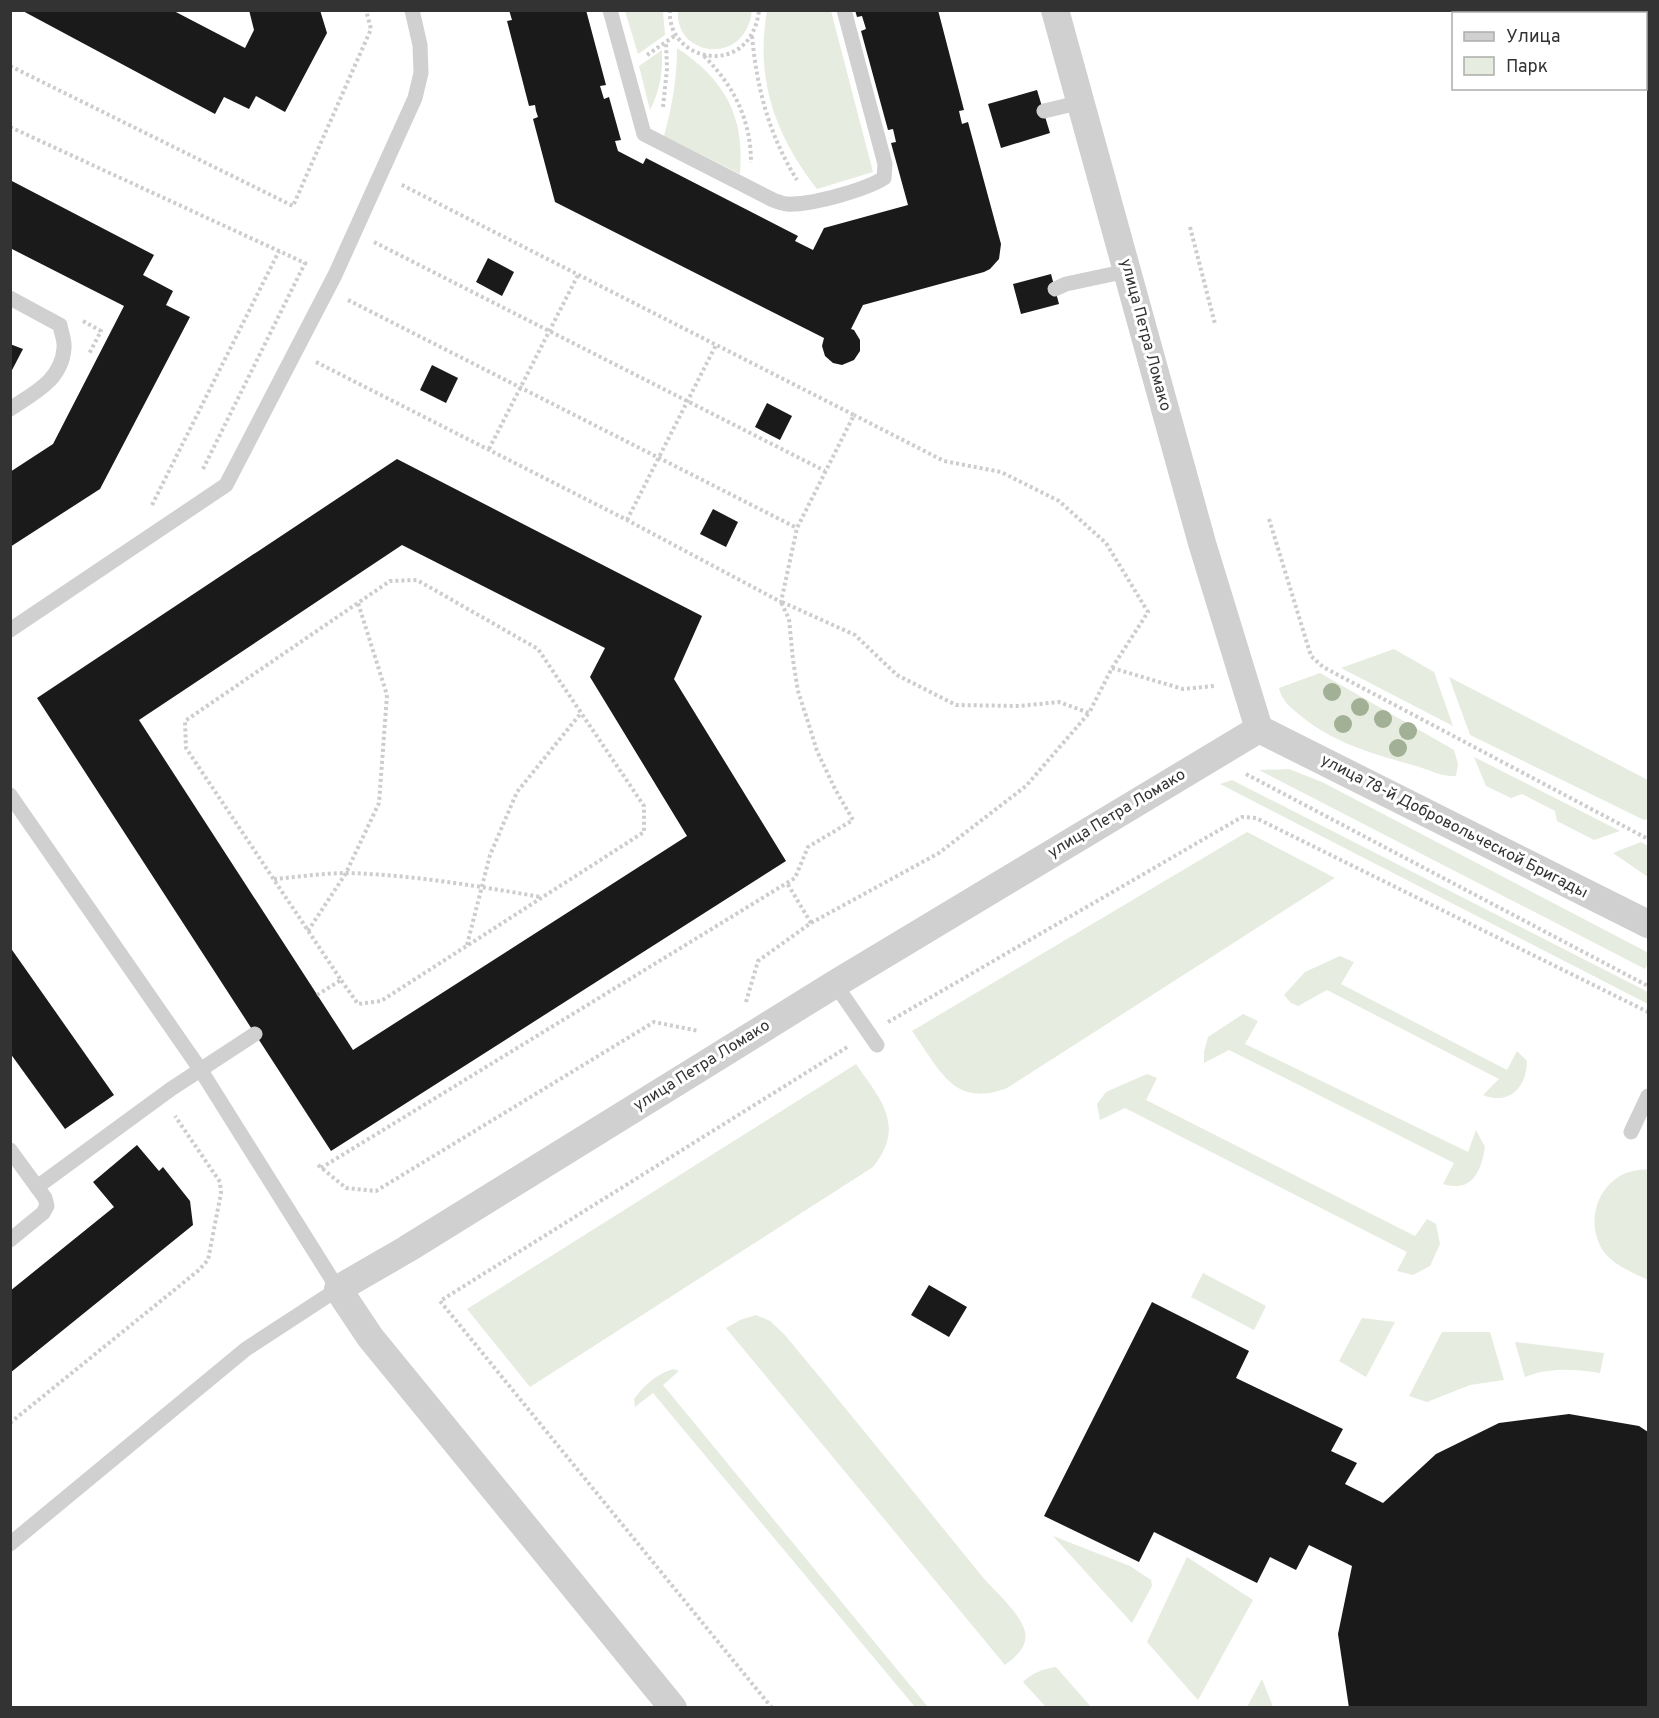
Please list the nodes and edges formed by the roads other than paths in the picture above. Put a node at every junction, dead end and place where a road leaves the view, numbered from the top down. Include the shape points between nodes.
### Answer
1 (411, 10) edge
2 (610, 10) edge
3 (844, 10) edge
4 (1055, 10) edge
5 (1082, 102) junction
6 (1044, 111) dead end
7 (1127, 271) junction
8 (1054, 289) dead end
9 (10, 298) edge
10 (10, 409) edge
11 (10, 630) edge
12 (1259, 729) junction
13 (10, 795) edge
14 (1648, 924) edge
15 (834, 984) junction
16 (255, 1034) dead end
17 (873, 1040) road end
18 (200, 1069) junction
19 (1648, 1096) edge
20 (1631, 1132) dead end
21 (10, 1150) edge
22 (37, 1187) junction
23 (10, 1240) edge
24 (338, 1289) junction
25 (10, 1544) edge
26 (673, 1707) edge

1 - 11 lane via 420,45 421,74 415,98 332,282 226,485
2 - 3 lane via 644,134 789,205 873,185 884,178 885,164
4 - 5 street, улица Петра Ломако
5 - 6 lane
5 - 7 street, улица Петра Ломако
7 - 8 lane
7 - 12 street, улица Петра Ломако via 1202,543
9 - 10 lane via 60,325 64,347 61,363 50,382
12 - 14 street, улица 78-й Добровольческой Бригады
12 - 15 street, улица Петра Ломако
13 - 18 lane
15 - 17 lane
15 - 24 street, улица Петра Ломако
16 - 18 lane
18 - 22 lane
18 - 24 lane
19 - 20 lane
21 - 22 lane
22 - 23 lane via 47,1206 43,1214
24 - 25 lane via 246,1350
24 - 26 street via 370,1337

